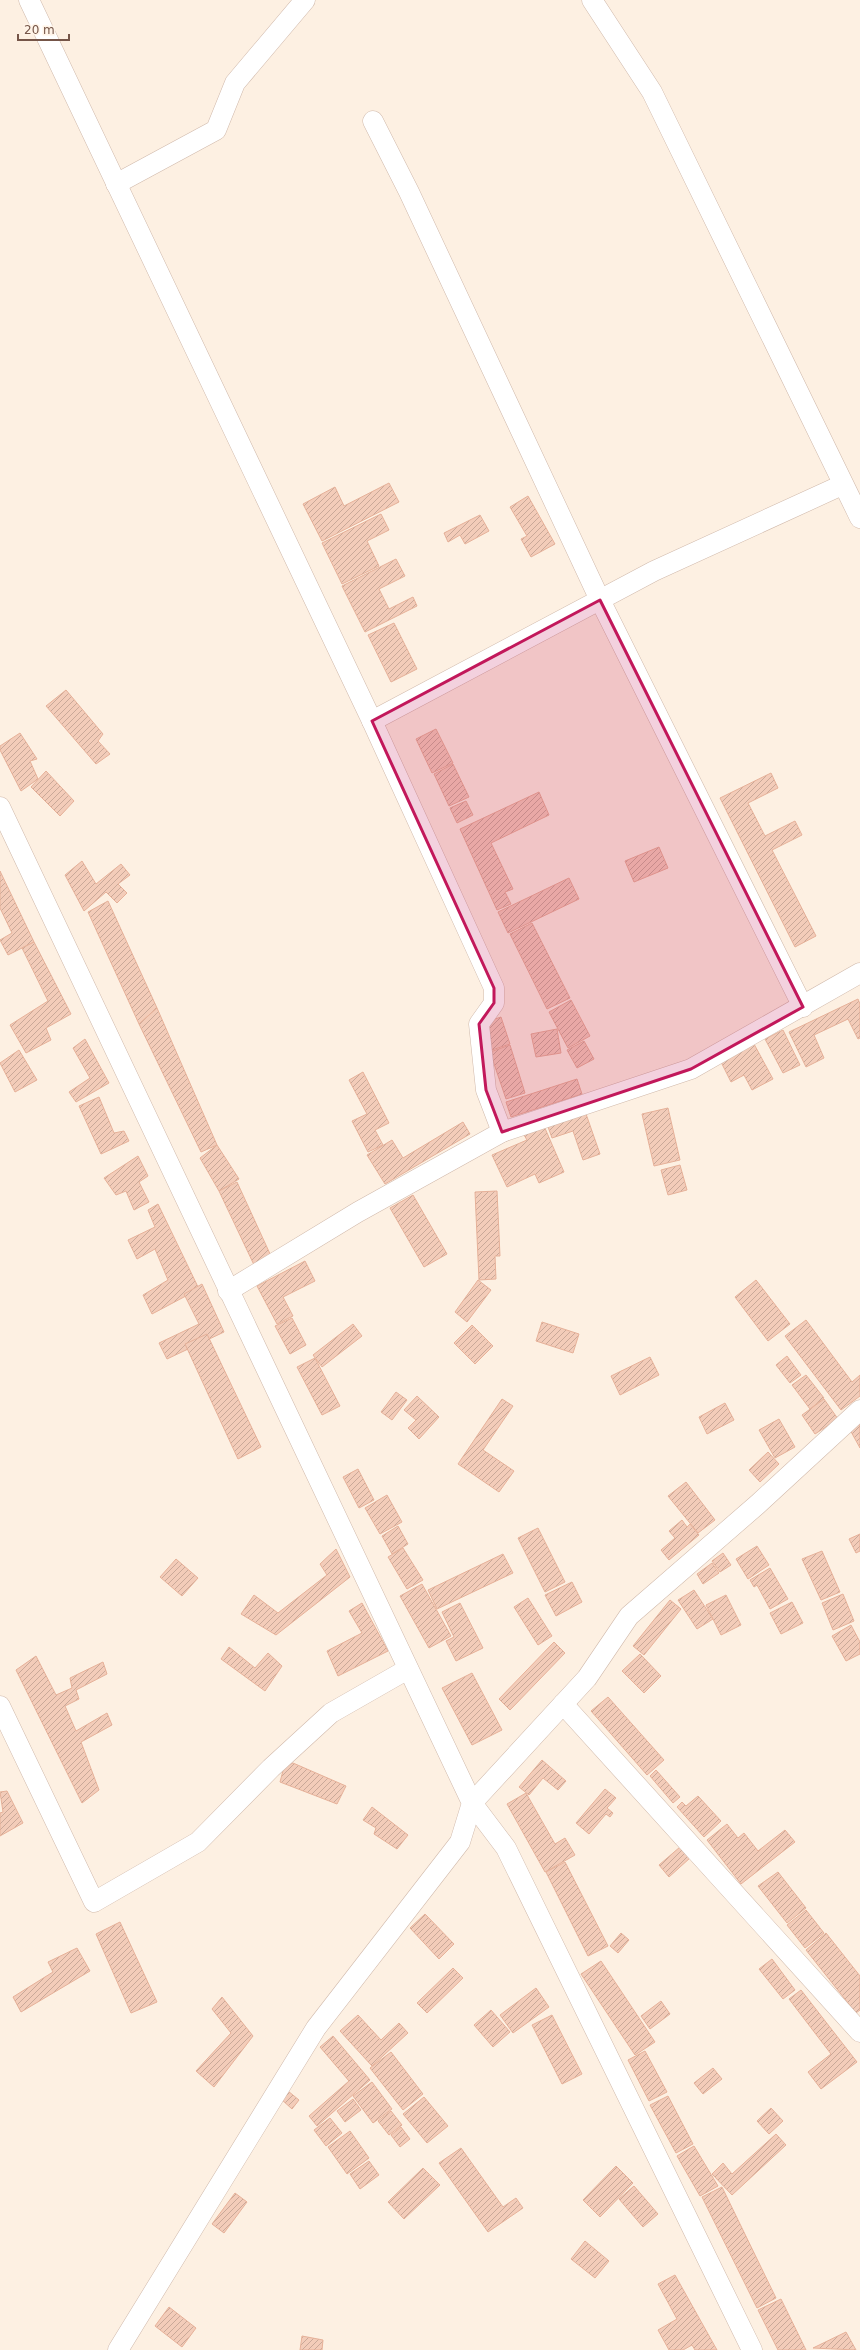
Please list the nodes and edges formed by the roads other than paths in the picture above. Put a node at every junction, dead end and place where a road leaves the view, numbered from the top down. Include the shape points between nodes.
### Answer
1 (29, 0) edge
2 (304, 0) edge
3 (592, 0) edge
4 (373, 121) dead end
5 (116, 184) junction
6 (842, 485) junction
7 (860, 518) edge
8 (600, 600) junction
9 (372, 721) junction
10 (0, 807) edge
11 (6, 836) edge
12 (860, 973) edge
13 (803, 1007) junction
14 (502, 1132) junction
15 (228, 1291) junction
16 (860, 1410) edge
17 (408, 1669) junction
18 (563, 1704) junction
19 (0, 1706) edge
20 (472, 1802) junction
21 (860, 2032) edge
22 (118, 2350) edge
23 (752, 2350) edge

1 - 5 street
2 - 5 street via 235,83 216,130
3 - 6 street via 652,92
4 - 8 street via 409,192
5 - 9 street
6 - 7 street
6 - 8 street via 654,571
8 - 9 street
8 - 13 street
9 - 14 street via 494,988 494,1003 479,1024 486,1090
10 - 11 street
11 - 15 street
12 - 13 street
13 - 14 street via 692,1069
14 - 15 street via 358,1212
15 - 17 street
16 - 18 street via 758,1504 629,1616 587,1678
17 - 19 street via 331,1712 198,1842 94,1902
17 - 20 street
18 - 20 street
18 - 21 street
20 - 22 street via 460,1842 316,2028
20 - 23 street via 506,1848

